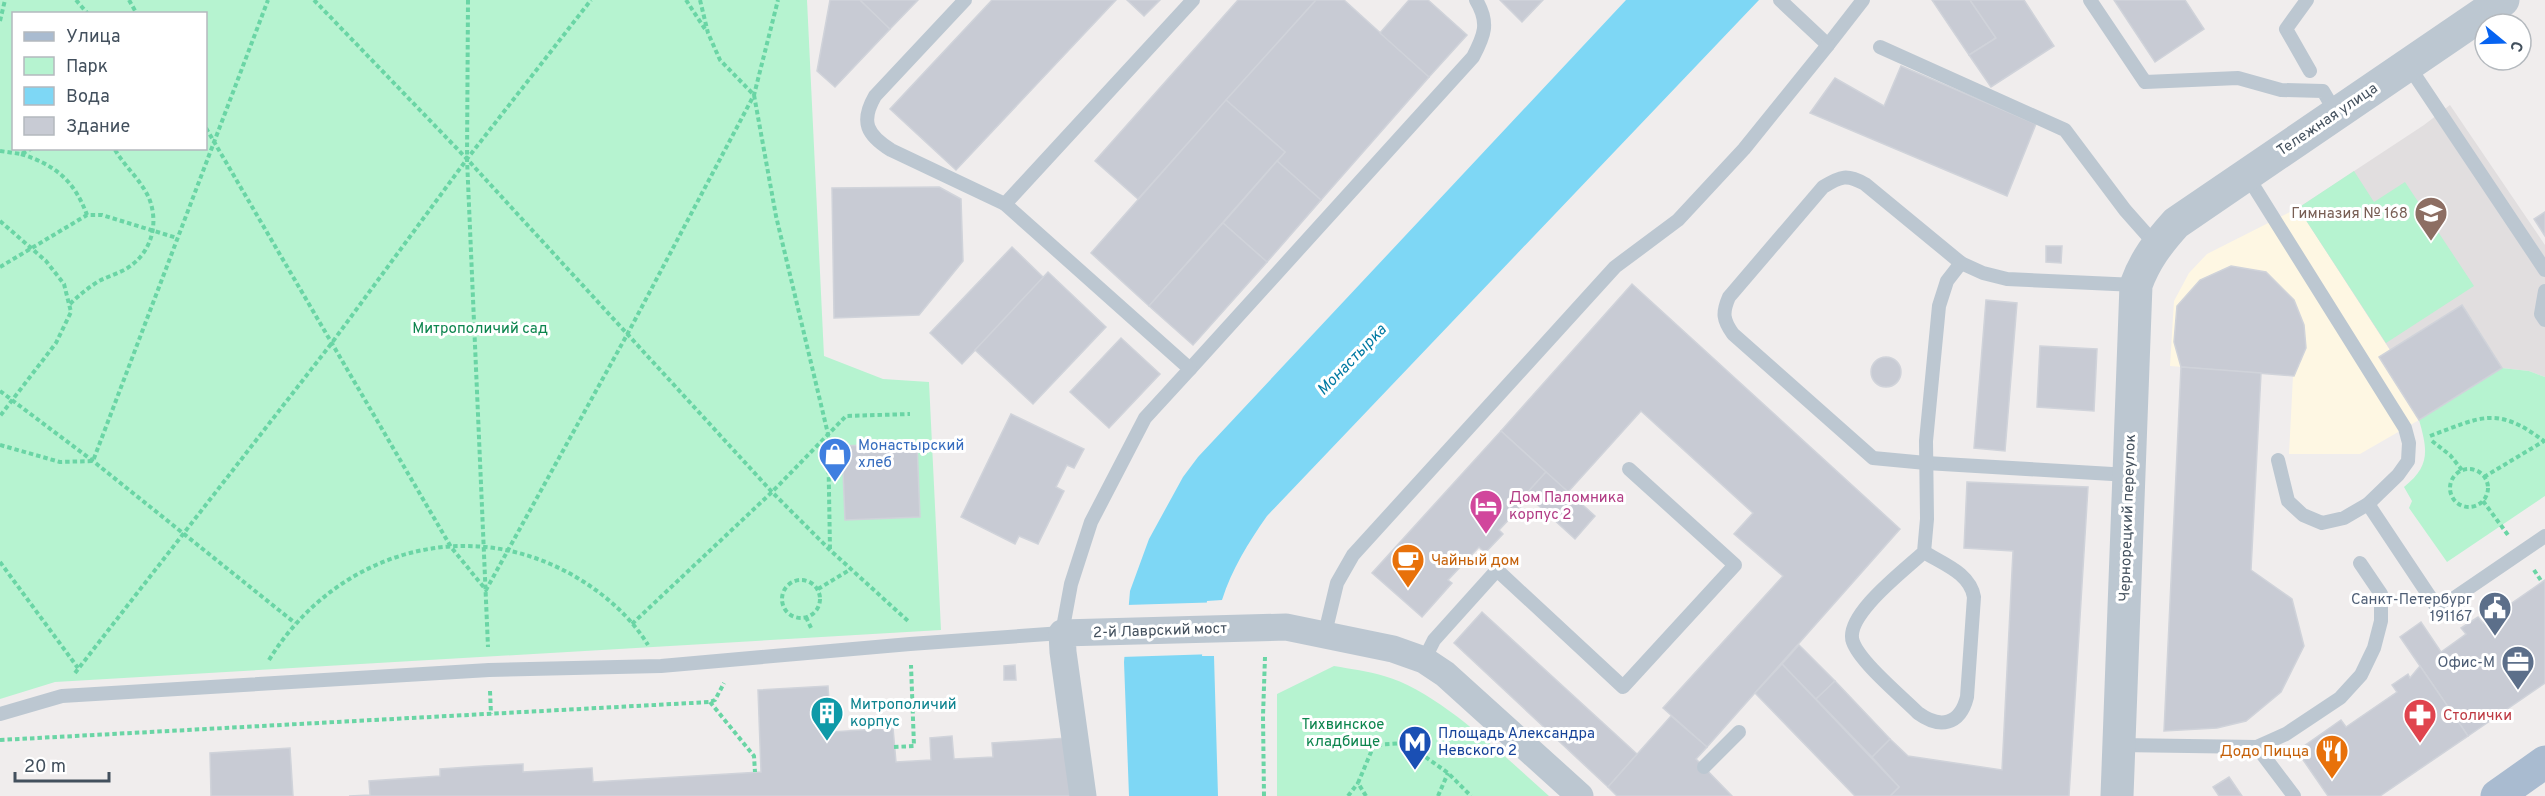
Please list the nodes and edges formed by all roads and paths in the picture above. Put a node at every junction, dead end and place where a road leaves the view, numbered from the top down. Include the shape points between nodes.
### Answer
1 (4, 0) edge
2 (76, 0) edge
3 (268, 0) edge
4 (314, 0) edge
5 (468, 0) edge
6 (591, 0) edge
7 (686, 0) edge
8 (700, 0) edge
9 (778, 0) edge
10 (964, 0) edge
11 (1193, 0) edge
12 (1476, 0) edge
13 (1780, 0) edge
14 (1863, 0) edge
15 (2090, 0) edge
16 (2307, 0) edge
17 (2503, 0) edge
18 (86, 12) edge
19 (0, 21) edge
20 (708, 33) junction
21 (1828, 45) junction
22 (1880, 47) dead end
23 (2408, 65) junction
24 (2310, 71) dead end
25 (754, 95) junction
26 (2337, 113) junction
27 (207, 130) edge
28 (214, 141) junction
29 (29, 150) edge
30 (115, 150) edge
31 (0, 151) edge
32 (21, 154) junction
33 (467, 159) junction
34 (2246, 174) junction
35 (1005, 204) junction
36 (87, 214) junction
37 (0, 221) edge
38 (153, 229) junction
39 (177, 238) junction
40 (2156, 245) junction
41 (31, 249) junction
42 (1961, 263) junction
43 (0, 267) edge
44 (2545, 270) edge
45 (2136, 285) junction
46 (2545, 291) edge
47 (69, 304) junction
48 (2545, 320) edge
49 (628, 333) junction
50 (331, 344) junction
51 (1190, 369) junction
52 (0, 391) edge
53 (12, 400) junction
54 (910, 414) dead end
55 (0, 416) edge
56 (828, 434) junction
57 (2545, 441) edge
58 (0, 445) edge
59 (2278, 460) dead end
60 (93, 461) junction
61 (1926, 463) junction
62 (1629, 468) dead end
63 (2462, 470) junction
64 (2129, 474) junction
65 (2484, 477) junction
66 (772, 492) junction
67 (2483, 501) junction
68 (2368, 504) junction
69 (2501, 525) dead end
70 (182, 535) junction
71 (2545, 536) edge
72 (451, 547) junction
73 (484, 548) junction
74 (507, 550) junction
75 (830, 550) junction
76 (1924, 552) junction
77 (0, 562) edge
78 (2360, 563) dead end
79 (851, 569) junction
80 (818, 589) junction
81 (486, 590) junction
82 (295, 624) junction
83 (632, 624) junction
84 (1070, 633) junction
85 (1325, 633) junction
86 (910, 644) junction
87 (1266, 648) dead end
88 (1424, 660) junction
89 (661, 666) junction
90 (78, 668) junction
91 (489, 670) junction
92 (725, 682) dead end
93 (257, 685) junction
94 (96, 694) junction
95 (62, 696) junction
96 (710, 702) junction
97 (0, 714) edge
98 (491, 714) junction
99 (1739, 732) dead end
100 (0, 740) edge
101 (2119, 746) junction
102 (894, 747) dead end
103 (2257, 747) junction
104 (2545, 762) edge
105 (1704, 767) dead end
106 (754, 772) dead end
107 (1448, 773) junction
108 (1358, 783) junction
109 (1083, 796) edge
110 (1264, 796) edge
111 (1348, 796) edge
112 (1366, 796) edge
113 (1438, 796) edge
114 (1471, 796) edge
115 (1581, 796) edge
116 (2117, 796) edge
117 (2294, 796) edge
118 (2498, 796) edge

1 - 19 path
2 - 18 path
3 - 28 path
4 - 33 path
5 - 33 path
6 - 33 path
7 - 20 path
8 - 20 path
9 - 25 path
10 - 35 lane via 875,96 866,111 867,126 875,140 891,150
11 - 35 lane
12 - 51 lane via 1485,34 1473,57
13 - 21 lane
14 - 21 lane
15 - 26 lane via 2145,82 2238,78 2281,90 2323,91
16 - 24 lane via 2286,29
17 - 23 street, Тележная улица
20 - 25 path via 720,60
21 - 85 lane via 1744,149 1678,220 1615,267 1353,555 1337,583
22 - 40 lane via 2065,130
23 - 26 street, Тележная улица
23 - 44 lane
25 - 49 path
25 - 56 path via 776,216
26 - 34 street, Тележная улица
27 - 28 path
28 - 39 path
28 - 50 path
29 - 32 path
30 - 38 path via 148,196
31 - 32 path
32 - 36 path via 45,162 63,176 81,197
33 - 49 path
33 - 50 path
33 - 73 path
34 - 40 street, Тележная улица via 2176,223
34 - 68 lane via 2405,428 2408,460
35 - 51 lane
36 - 38 path
36 - 41 path
37 - 41 path
38 - 39 path
38 - 47 path via 148,247 137,261 100,280
39 - 60 path
40 - 45 street, Чернорецкий переулок
41 - 43 path
41 - 47 path via 64,284
42 - 45 lane via 2007,279
42 - 61 lane via 1947,281 1939,306
42 - 61 lane via 1865,184 1852,177 1837,178 1823,187 1729,297 1723,310 1724,323 1733,334 1863,451 1873,458
45 - 64 street, Чернорецкий переулок
46 - 48 lane via 2541,314
47 - 53 path via 71,312 56,343
49 - 66 path
49 - 74 path
50 - 70 path
50 - 72 path
51 - 84 lane via 1146,418 1091,522 1071,584
52 - 53 path
53 - 55 path
53 - 60 path
54 - 56 path via 846,416
56 - 66 path
56 - 75 path
57 - 63 path via 2505,419 2482,416 2426,437
57 - 65 path
58 - 60 path via 60,462
59 - 68 lane via 2288,501 2303,515 2322,523 2344,518
60 - 70 path
61 - 64 lane
61 - 76 lane
62 - 88 lane via 1735,565 1623,687 1497,570 1434,640
63 - 65 path via 2478,471
63 - 67 path via 2450,482 2452,499 2468,508
64 - 101 street, Чернорецкий переулок
65 - 67 path via 2487,493
66 - 75 path
66 - 83 path
67 - 69 path
68 - 71 lane via 2438,609
70 - 82 path
70 - 90 path
72 - 73 path
72 - 81 path
72 - 82 path via 400,555 354,575 319,600
73 - 74 path
73 - 81 path
74 - 81 path
74 - 83 path via 569,572 597,591
75 - 79 path
76 - 76 lane via 1964,577 1972,585 1974,597 1964,710 1956,719 1945,722 1928,721 1918,713 1858,652 1852,640 1854,624 1862,610
77 - 90 path
78 - 103 lane via 2381,594 2381,621 2361,675 2340,698 2286,734
79 - 80 path
79 - 86 path via 908,622
80 - 80 path via 804,579 787,584 781,600 784,608 798,618 814,613 819,606
81 - 91 path
82 - 93 path
83 - 89 path
84 - 85 street, 2-й Лаврский мост via 1242,627 1286,627
84 - 86 lane
84 - 109 street via 1063,652
85 - 88 street, 2-й Лаврский мост
86 - 89 lane
86 - 102 path via 914,746
87 - 110 path
88 - 115 street, 2-й Лаврский мост via 1445,674
89 - 91 lane
90 - 94 path
90 - 95 path
91 - 93 lane
91 - 98 path
92 - 96 path
93 - 94 lane
94 - 95 lane
95 - 97 lane
96 - 98 path
96 - 106 path via 754,756
98 - 100 path
99 - 105 lane
101 - 103 lane
101 - 116 street, Чернорецкий переулок
103 - 117 lane
104 - 118 main road
107 - 108 path via 1406,743 1374,745
107 - 113 path
107 - 114 path
108 - 111 path
108 - 112 path

